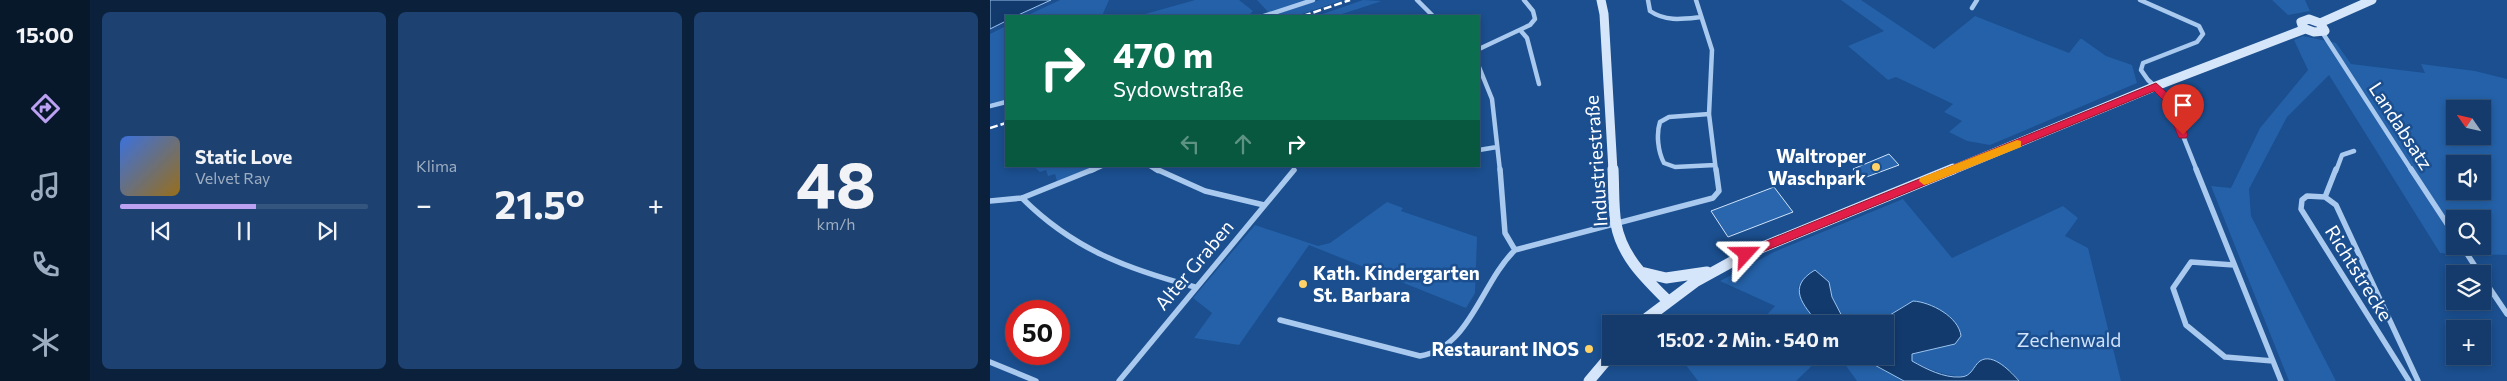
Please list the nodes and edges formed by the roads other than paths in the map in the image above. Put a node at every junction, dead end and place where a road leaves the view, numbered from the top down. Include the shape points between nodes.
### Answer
1 (1313, 0) edge
2 (1417, 0) edge
3 (1524, 0) edge
4 (1601, 0) edge
5 (1648, 0) edge
6 (1696, 0) edge
7 (1977, 0) edge
8 (2140, 0) edge
9 (2372, 0) edge
10 (1972, 8) dead end
11 (1267, 15) edge
12 (1432, 15) edge
13 (1701, 17) junction
14 (2320, 23) junction
15 (2305, 29) junction
16 (1521, 31) junction
17 (2322, 32) junction
18 (1480, 49) edge
19 (1480, 68) edge
20 (1539, 84) dead end
21 (2156, 86) junction
22 (1005, 102) edge
23 (990, 106) edge
24 (1709, 114) junction
25 (1497, 147) junction
26 (1480, 150) edge
27 (2354, 151) dead end
28 (1715, 165) junction
29 (1100, 167) edge
30 (1152, 167) edge
31 (1294, 170) dead end
32 (2325, 196) junction
33 (1022, 198) junction
34 (990, 201) edge
35 (1264, 205) junction
36 (2446, 222) edge
37 (1616, 224) junction
38 (1515, 250) junction
39 (2234, 265) junction
40 (1635, 270) junction
41 (1715, 270) junction
42 (1195, 288) junction
43 (2491, 290) edge
44 (1668, 301) junction
45 (2507, 314) edge
46 (1650, 315) edge
47 (1280, 320) dead end
48 (2273, 361) junction
49 (990, 362) edge
50 (1603, 365) edge
51 (1036, 381) edge
52 (1119, 381) edge
53 (1589, 381) edge
54 (2281, 381) edge
55 (2409, 381) edge
56 (2418, 381) edge

1 - 11 street
2 - 12 street
3 - 16 street via 1535,19
4 - 37 main road, Industriestraße
5 - 13 street via 1650,11 1657,17 1672,20
6 - 13 street
7 - 10 street
8 - 21 street via 2199,26 2203,34 2197,42 2142,63 2141,70
9 - 14 main road
13 - 24 street via 1712,50
14 - 15 main road via 2302,20 2301,25
14 - 17 main road via 2325,28
15 - 17 main road
15 - 21 main road
16 - 18 street
16 - 20 street via 1527,38
17 - 36 street, Landabsatz
19 - 25 street via 1494,101
21 - 39 street via 2168,98
21 - 41 main road via 1802,229
22 - 23 street
24 - 28 street
24 - 28 street via 1672,117 1660,122 1660,156 1664,163 1675,167
25 - 26 street
25 - 38 street via 1505,233
27 - 32 street via 2342,155
28 - 37 street via 1719,183 1716,197
29 - 33 street
30 - 35 street via 1203,192
31 - 35 street, Alter Graben
32 - 55 street, Richtstrecke via 2306,196 2301,209
32 - 56 street, Richtstrecke via 2336,206
33 - 34 street
33 - 42 street via 1039,217 1080,246 1137,272
35 - 42 street, Alter Graben
37 - 38 street
37 - 40 main road, Industriestraße via 1621,244
38 - 47 street via 1504,258 1457,338 1439,351 1420,356
39 - 48 street
39 - 48 street via 2191,262 2173,288 2186,325 2225,358
40 - 41 main road via 1668,279
40 - 44 main road, Industriestraße
41 - 44 main road
42 - 52 street, Alter Graben
43 - 45 street
44 - 46 main road
48 - 54 street
49 - 51 street
50 - 53 main road

